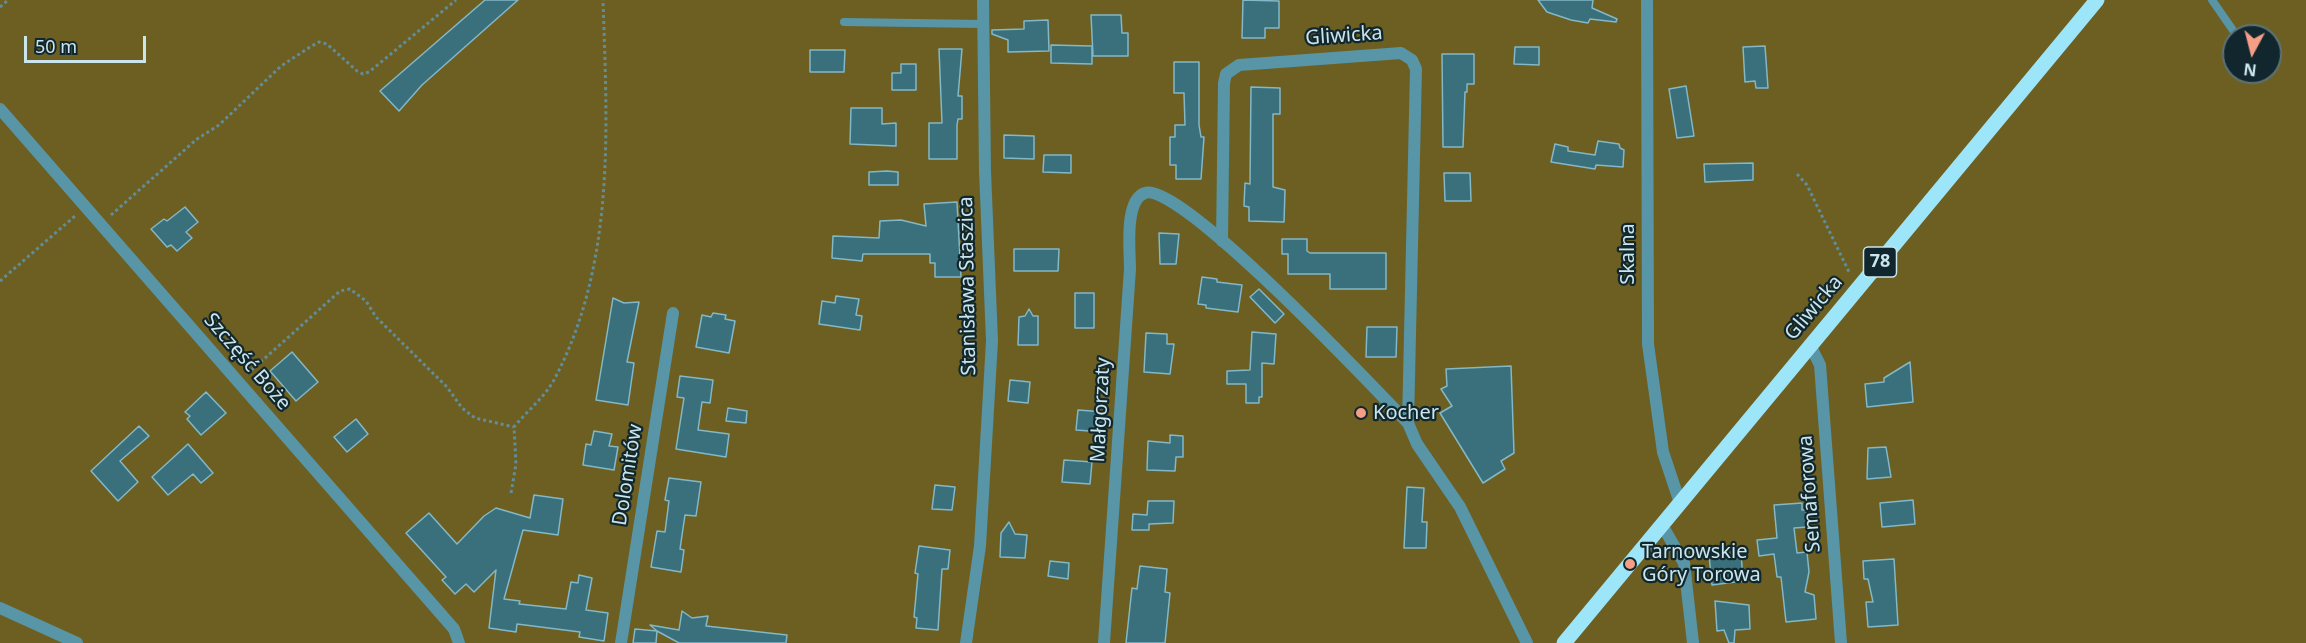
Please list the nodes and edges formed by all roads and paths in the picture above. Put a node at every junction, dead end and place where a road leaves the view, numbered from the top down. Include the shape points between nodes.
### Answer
1 (8, 0) edge
2 (456, 0) edge
3 (603, 0) edge
4 (983, 0) edge
5 (1647, 0) edge
6 (2097, 0) edge
7 (2212, 0) edge
8 (0, 7) edge
9 (844, 22) dead end
10 (983, 24) junction
11 (2228, 24) edge
12 (0, 109) edge
13 (1797, 174) dead end
14 (1154, 191) joint
15 (79, 213) dead end
16 (101, 225) junction
17 (1222, 241) junction
18 (0, 281) edge
19 (1857, 290) junction
20 (673, 313) dead end
21 (1810, 345) junction
22 (238, 382) junction
23 (1408, 423) junction
24 (514, 427) junction
25 (511, 493) dead end
26 (1680, 503) junction
27 (1662, 525) junction
28 (0, 608) edge
29 (77, 643) edge
30 (459, 643) edge
31 (621, 643) edge
32 (966, 643) edge
33 (1104, 643) edge
34 (1527, 643) edge
35 (1564, 643) edge
36 (1693, 643) edge
37 (1841, 643) edge

1 - 8 path
2 - 16 path via 363,74 327,44 319,42 310,47 281,66 219,125 197,138
3 - 24 path via 606,120 595,267 554,380
4 - 10 street, Stanisława Staszica
5 - 26 street, Skalna via 1648,344 1663,452
6 - 19 main road, Gliwicka / 78
7 - 11 lane
9 - 10 lane
10 - 32 street, Stanisława Staszica via 992,341 980,546
12 - 16 street, Szczęść Boże
13 - 19 path via 1807,185
14 - 17 street, Gliwicka
14 - 33 street, Małgorzaty via 1137,198 1131,219
15 - 18 path
16 - 22 street, Szczęść Boże
17 - 23 street, Gliwicka via 1292,304
17 - 23 street, Gliwicka via 1226,74 1239,65 1401,53 1412,60 1416,69
19 - 21 main road, Gliwicka / 78
20 - 31 street, Dolomitów
21 - 26 main road, Gliwicka / 78
21 - 37 street, Semaforowa via 1820,365
22 - 24 path via 340,291 350,290 366,300 376,317 447,387 462,408 475,418
22 - 30 street, Szczęść Boże via 454,629
23 - 34 street, Gliwicka via 1417,444 1460,507
24 - 25 path via 516,464
26 - 27 main road, Gliwicka / 78
27 - 35 main road, Gliwicka / 78
27 - 36 street via 1684,562
28 - 29 street

